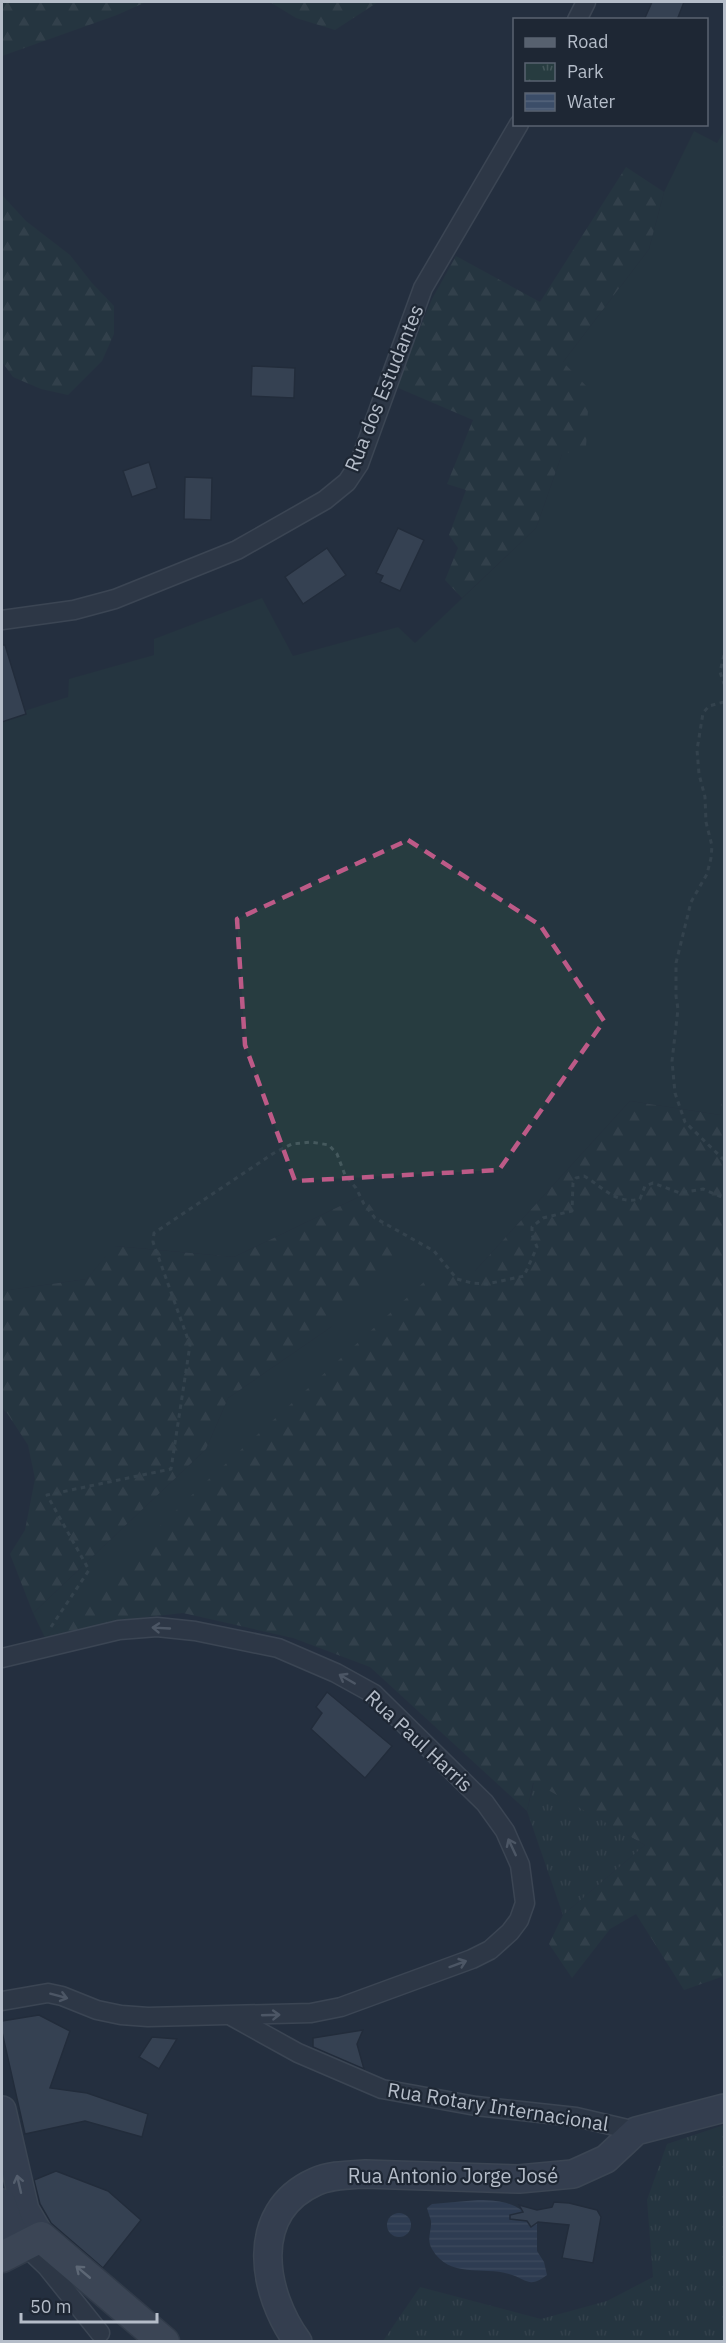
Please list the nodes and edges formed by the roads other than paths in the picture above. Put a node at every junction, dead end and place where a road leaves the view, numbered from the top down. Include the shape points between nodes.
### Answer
1 (586, 2) edge
2 (578, 18) edge
3 (518, 126) edge
4 (2, 620) edge
5 (2, 1658) edge
6 (2, 2001) edge
7 (231, 2016) junction
8 (724, 2108) edge
9 (2, 2110) edge
10 (636, 2131) junction
11 (2, 2203) edge
12 (22, 2247) edge
13 (124, 2307) junction
14 (99, 2337) edge
15 (164, 2342) edge
16 (298, 2342) edge

1 - 2 street
3 - 4 street, Rua dos Estudantes via 423,288 359,464 346,482 325,500 237,550 115,599 74,610
7 -> 5 street, Rua Paul Harris via 311,2013 341,2007 490,1950 519,1920 525,1903 520,1865 505,1831 485,1803 374,1694 278,1648 157,1627 119,1630
6 -> 7 street via 48,1993 121,2015
7 - 10 street, Rua Rotary Internacional via 297,2053 382,2089 476,2106 576,2116
8 - 10 street, Rua Antonio Jorge José
12 -> 9 street via 25,2210
10 - 16 street, Rua Antonio Jorge José via 606,2159 573,2174 519,2179 341,2175 316,2181 298,2192 282,2209 268,2234 274,2296
11 - 12 street
13 -> 12 main road
12 - 14 street via 47,2267
13 - 14 street
13 - 15 main road

